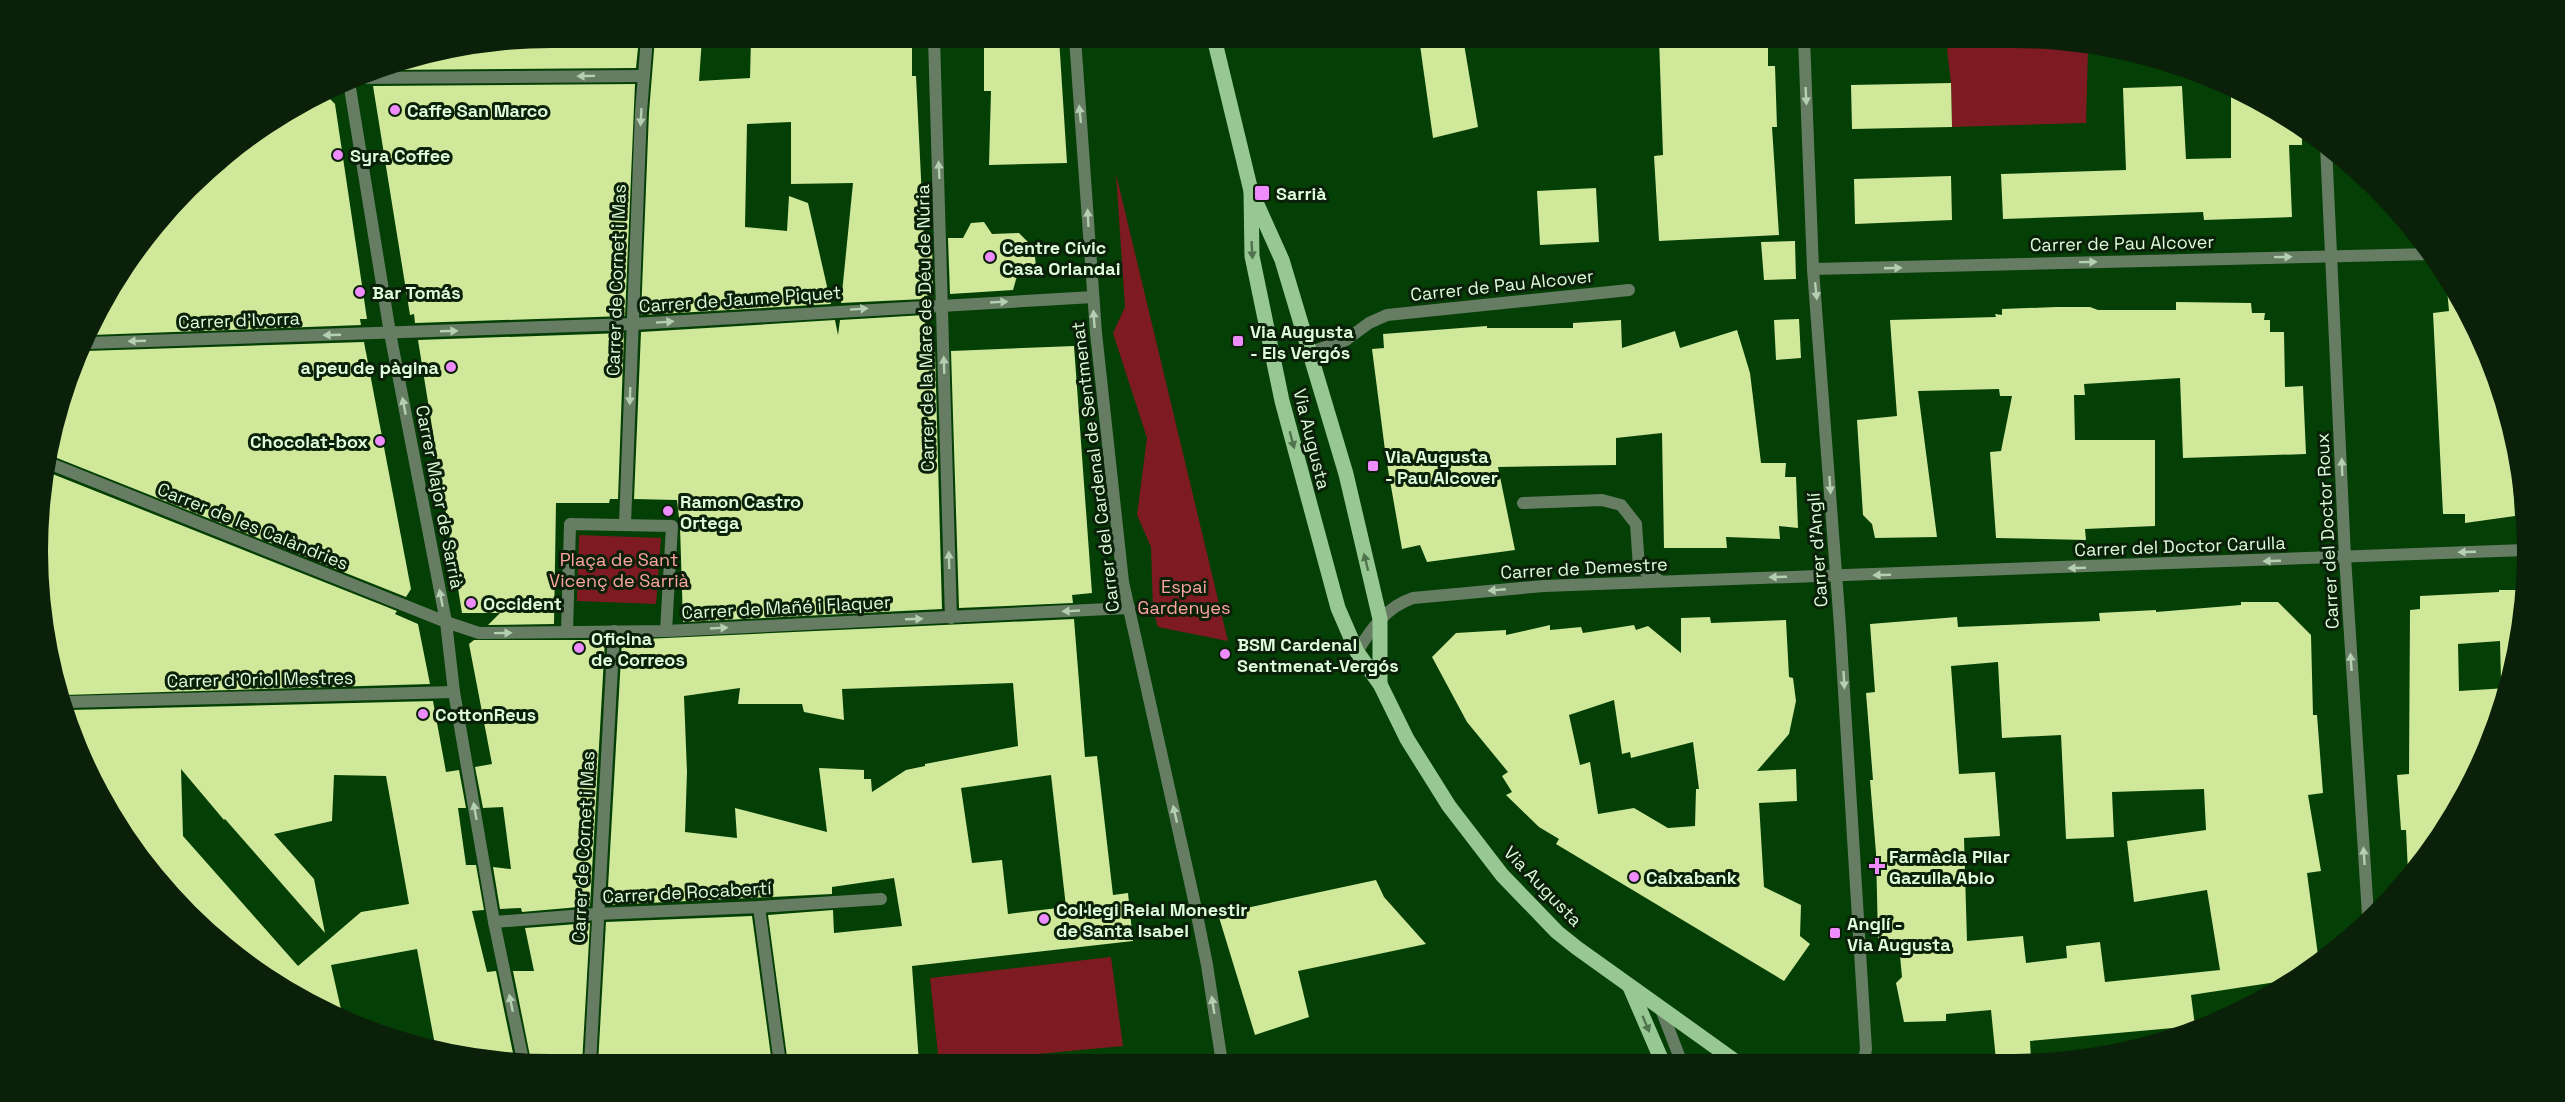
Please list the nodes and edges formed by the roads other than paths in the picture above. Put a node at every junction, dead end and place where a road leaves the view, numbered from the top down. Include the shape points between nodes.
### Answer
1 (646, 48) edge
2 (934, 48) edge
3 (1076, 48) edge
4 (1216, 48) edge
5 (1804, 48) edge
6 (644, 76) junction
7 (381, 78) edge
8 (350, 90) edge
9 (2327, 157) edge
10 (1251, 191) junction
11 (2419, 254) edge
12 (2331, 256) junction
13 (1814, 269) junction
14 (1629, 290) dead end
15 (1093, 297) junction
16 (941, 304) junction
17 (633, 324) junction
18 (390, 333) junction
19 (94, 343) edge
20 (1311, 352) junction
21 (56, 466) edge
22 (1523, 503) dead end
23 (625, 524) junction
24 (2517, 550) edge
25 (2344, 557) junction
26 (1837, 575) junction
27 (1660, 581) junction
28 (1129, 608) junction
29 (951, 618) junction
30 (1380, 619) junction
31 (446, 622) junction
32 (614, 631) junction
33 (666, 631) junction
34 (567, 632) junction
35 (1357, 652) junction
36 (1380, 684) junction
37 (454, 692) junction
38 (72, 702) edge
39 (881, 899) dead end
40 (759, 907) junction
41 (2367, 910) edge
42 (597, 914) junction
43 (494, 922) junction
44 (1630, 987) junction
45 (1660, 1009) junction
46 (522, 1053) edge
47 (590, 1054) edge
48 (779, 1054) edge
49 (1221, 1054) edge
50 (1659, 1054) edge
51 (1678, 1054) edge
52 (1725, 1054) edge
53 (1865, 1054) edge

1 - 6 street, Carrer de Cornet i Mas
16 -> 2 street, Carrer de la Mare de Déu de Núria
15 -> 3 street, Carrer del Cardenal de Sentmenat
4 - 10 main road, Via Augusta
5 -> 13 street, Carrer d'Anglí
6 -> 7 street
6 -> 17 street, Carrer de Cornet i Mas
8 - 18 street, Carrer Major de Sarrià
9 - 12 street, Carrer del Doctor Roux
10 - 20 main road, Via Augusta via 1282,260
10 -> 35 main road, Via Augusta via 1252,256 1282,401 1335,597
11 - 12 street, Carrer de Pau Alcover
13 -> 12 street, Carrer de Pau Alcover
25 -> 12 street, Carrer del Doctor Roux
13 -> 26 street, Carrer d'Anglí
14 - 20 street, Carrer de Pau Alcover via 1378,318 1346,340
16 -> 15 street, Carrer de Jaume Piquet
28 -> 15 street, Carrer del Cardenal de Sentmenat via 1114,513
17 -> 16 street, Carrer de Jaume Piquet
29 -> 16 street, Carrer de la Mare de Déu de Núria
18 -> 17 street, Carrer de Jaume Piquet
17 -> 23 street, Carrer de Cornet i Mas
18 -> 19 street, Carrer d'Ivorra
31 -> 18 street, Carrer Major de Sarrià
30 -> 20 main road, Via Augusta
21 - 31 street, Carrer de les Calàndries
22 - 27 street via 1602,500 1621,505 1636,524 1639,567
23 - 33 street via 672,526
23 - 34 street via 570,524
24 -> 25 street, Carrer del Doctor Carulla
25 -> 26 street, Carrer del Doctor Carulla
41 -> 25 street, Carrer del Doctor Roux
26 -> 27 street, Carrer de Demestre
26 -> 53 street, Carrer d'Anglí
27 -> 30 street, Carrer de Demestre via 1413,598 1400,602
28 -> 29 street, Carrer de Mañé i Flaquer
49 -> 28 street, Carrer del Cardenal de Sentmenat via 1197,911
33 -> 29 street, Carrer de Mañé i Flaquer
30 - 35 street, Carrer de Demestre
30 - 36 main road, Via Augusta
31 -> 34 street, Carrer de Mañé i Flaquer via 479,633
31 - 37 street, Carrer Major de Sarrià
32 - 33 street, Carrer de Mañé i Flaquer
32 - 34 street, Carrer de Mañé i Flaquer
32 - 42 street, Carrer de Cornet i Mas
35 - 36 main road, Via Augusta
36 - 44 main road, Via Augusta via 1431,778 1502,875 1557,932
37 - 38 street, Carrer d'Oriol Mestres
43 -> 37 street, Carrer Major de Sarrià
39 - 40 street, Carrer de Rocabertí
40 - 42 street, Carrer de Rocabertí
40 - 48 street
42 - 43 street, Carrer de Rocabertí
42 - 47 street, Carrer de Cornet i Mas
46 -> 43 street, Carrer Major de Sarrià
44 - 45 main road, Via Augusta
44 -> 50 main road
45 - 51 street
45 - 52 main road, Via Augusta

